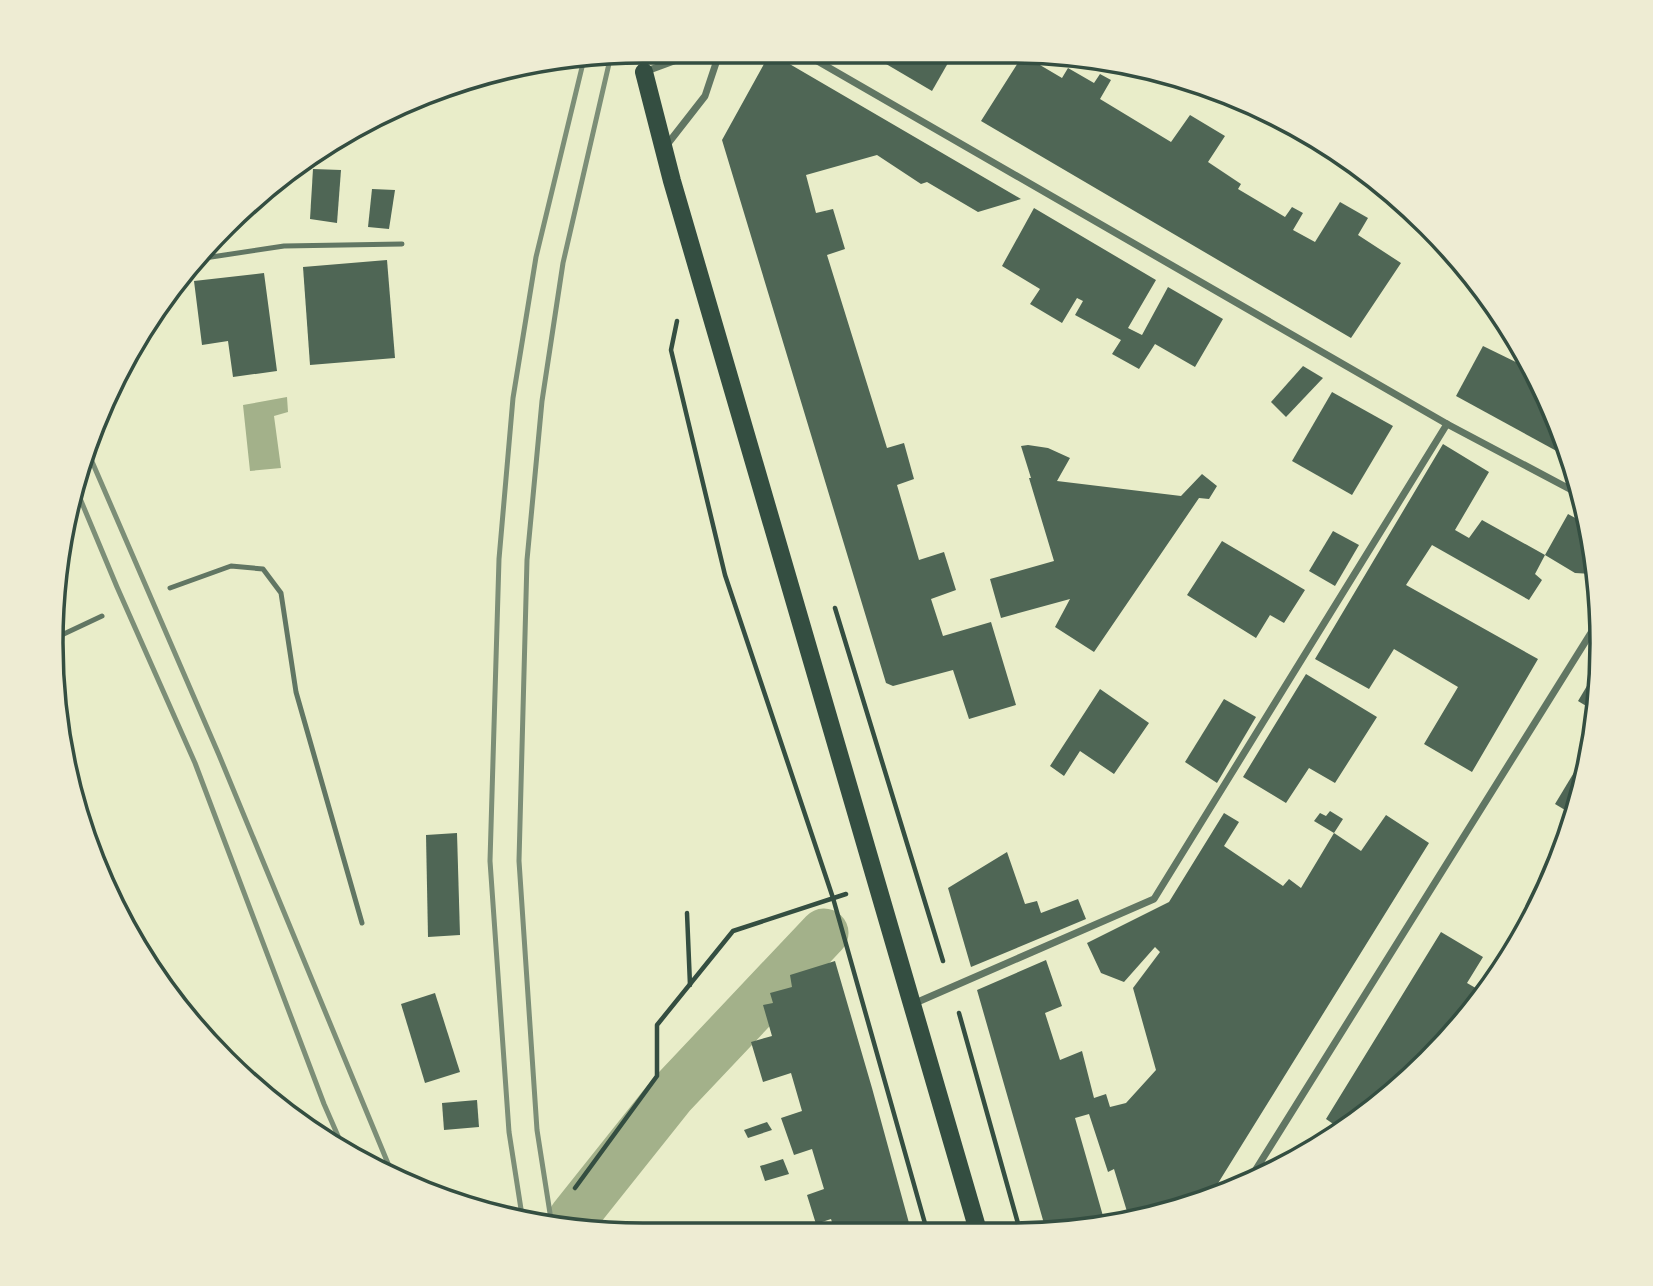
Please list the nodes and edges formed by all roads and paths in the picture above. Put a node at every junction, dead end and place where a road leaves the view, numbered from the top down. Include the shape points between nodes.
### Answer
1 (668, 63) edge
2 (716, 63) edge
3 (821, 63) edge
4 (644, 72) joint
5 (663, 149) junction
6 (402, 244) dead end
7 (211, 257) edge
8 (679, 312) dead end
9 (1447, 424) junction
10 (1569, 488) edge
11 (170, 588) dead end
12 (834, 606) dead end
13 (103, 616) dead end
14 (63, 634) edge
15 (1590, 635) edge
16 (879, 886) junction
17 (833, 898) junction
18 (687, 913) dead end
19 (362, 923) dead end
20 (690, 985) junction
21 (952, 987) junction
22 (913, 1004) junction
23 (1257, 1168) edge
24 (575, 1188) dead end
25 (925, 1223) edge
26 (976, 1223) edge
27 (1018, 1223) edge

1 - 4 street
2 - 5 street via 705,96
3 - 9 street
4 - 5 main road
5 - 16 main road
6 - 7 lane via 284,246
8 - 17 path via 671,349 725,575
9 - 10 street
9 - 21 street via 1154,900
11 - 19 lane via 231,566 262,569 281,593 296,692
12 - 21 path
13 - 14 lane
15 - 23 street
16 - 17 path
16 - 22 main road
17 - 20 path via 733,931
17 - 25 path
18 - 20 path
20 - 24 path via 657,1025 657,1076
21 - 22 street
21 - 27 path
22 - 26 main road

